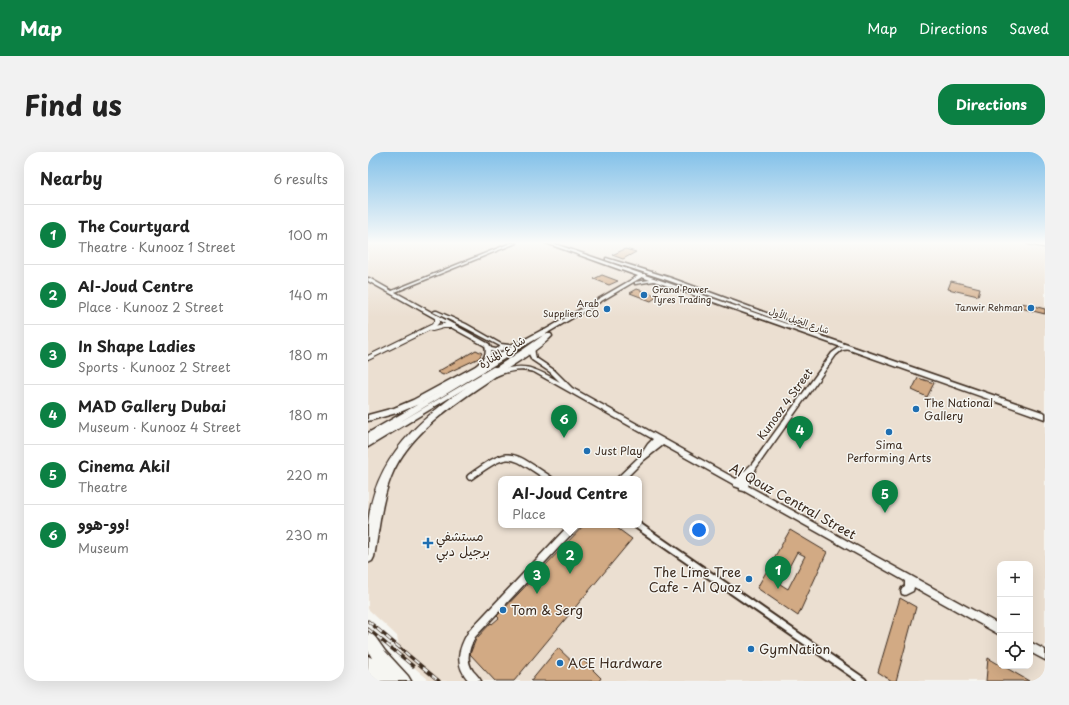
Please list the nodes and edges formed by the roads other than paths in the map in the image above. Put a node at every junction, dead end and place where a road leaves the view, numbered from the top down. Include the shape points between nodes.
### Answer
1 (451, 268) edge
2 (611, 268) edge
3 (622, 268) edge
4 (627, 268) edge
5 (645, 274) junction
6 (368, 279) edge
7 (657, 281) junction
8 (637, 283) junction
9 (620, 288) junction
10 (391, 291) junction
11 (412, 304) junction
12 (437, 317) junction
13 (454, 326) junction
14 (423, 332) junction
15 (547, 334) junction
16 (829, 341) junction
17 (529, 344) junction
18 (502, 345) junction
19 (851, 348) junction
20 (489, 349) junction
21 (834, 354) junction
22 (368, 358) edge
23 (475, 369) junction
24 (489, 378) junction
25 (574, 394) junction
26 (1045, 411) edge
27 (1045, 416) edge
28 (368, 418) edge
29 (368, 437) edge
30 (660, 441) junction
31 (368, 444) edge
32 (754, 466) junction
33 (546, 476) edge
34 (624, 476) edge
35 (470, 477) dead end
36 (736, 484) junction
37 (743, 488) junction
38 (572, 528) edge
39 (641, 528) edge
40 (368, 557) edge
41 (910, 581) junction
42 (905, 591) dead end
43 (997, 628) edge
44 (368, 639) edge
45 (1033, 649) edge
46 (1045, 655) edge
47 (368, 663) edge
48 (388, 681) edge
49 (403, 681) edge
50 (476, 681) edge
51 (863, 681) edge

1 - 10 street
2 - 9 main road via 623,272 627,277
3 - 5 main road, شارع الخيل الأول
4 - 5 main road, شارع الخيل الأول
5 - 7 main road, شارع الخيل الأول
5 - 8 main road, شارع المنارة
5 - 9 main road, شارع المنارة
5 - 26 main road, شارع الخيل الأول via 691,286
6 - 10 street
7 - 8 main road
7 - 16 main road, شارع الخيل الأول
8 - 15 main road, شارع المنارة
9 - 15 main road, شارع المنارة
10 - 11 street
11 - 12 street
11 - 18 street via 453,319
12 - 13 street
12 - 14 street via 436,324
13 - 14 street via 440,326
13 - 20 street
14 - 22 street
15 - 17 highway
15 - 29 main road, شارع المنارة
15 - 31 main road, شارع المنارة
16 - 19 main road, شارع الخيل الأول
16 - 21 street via 834,346
17 - 18 street
17 - 23 highway
17 - 24 highway
17 - 25 street, Al Qouz Central Street via 534,359 552,371
18 - 20 street via 498,351
19 - 21 street via 841,349
19 - 27 main road, شارع الخيل الأول
20 - 23 street via 486,359
21 - 32 street, Kunooz 4 Street
23 - 28 highway via 416,402
24 - 25 street, Al Qouz Central Street via 509,369 525,368
24 - 40 highway via 427,422 398,454 384,482
25 - 30 street, Al Qouz Central Street
30 - 34 street
30 - 36 street, Al Qouz Central Street
32 - 36 street, Kunooz 4 Street
32 - 37 street, Kunooz 4 Street
33 - 35 street via 518,457 509,455 495,459
36 - 37 street, Al Qouz Central Street
37 - 41 street, Al Qouz Central Street
38 - 50 street via 475,630 465,648 464,665
39 - 51 street
41 - 42 street via 910,588
41 - 43 street, Al Qouz Central Street
44 - 49 highway
45 - 46 street
47 - 48 highway

